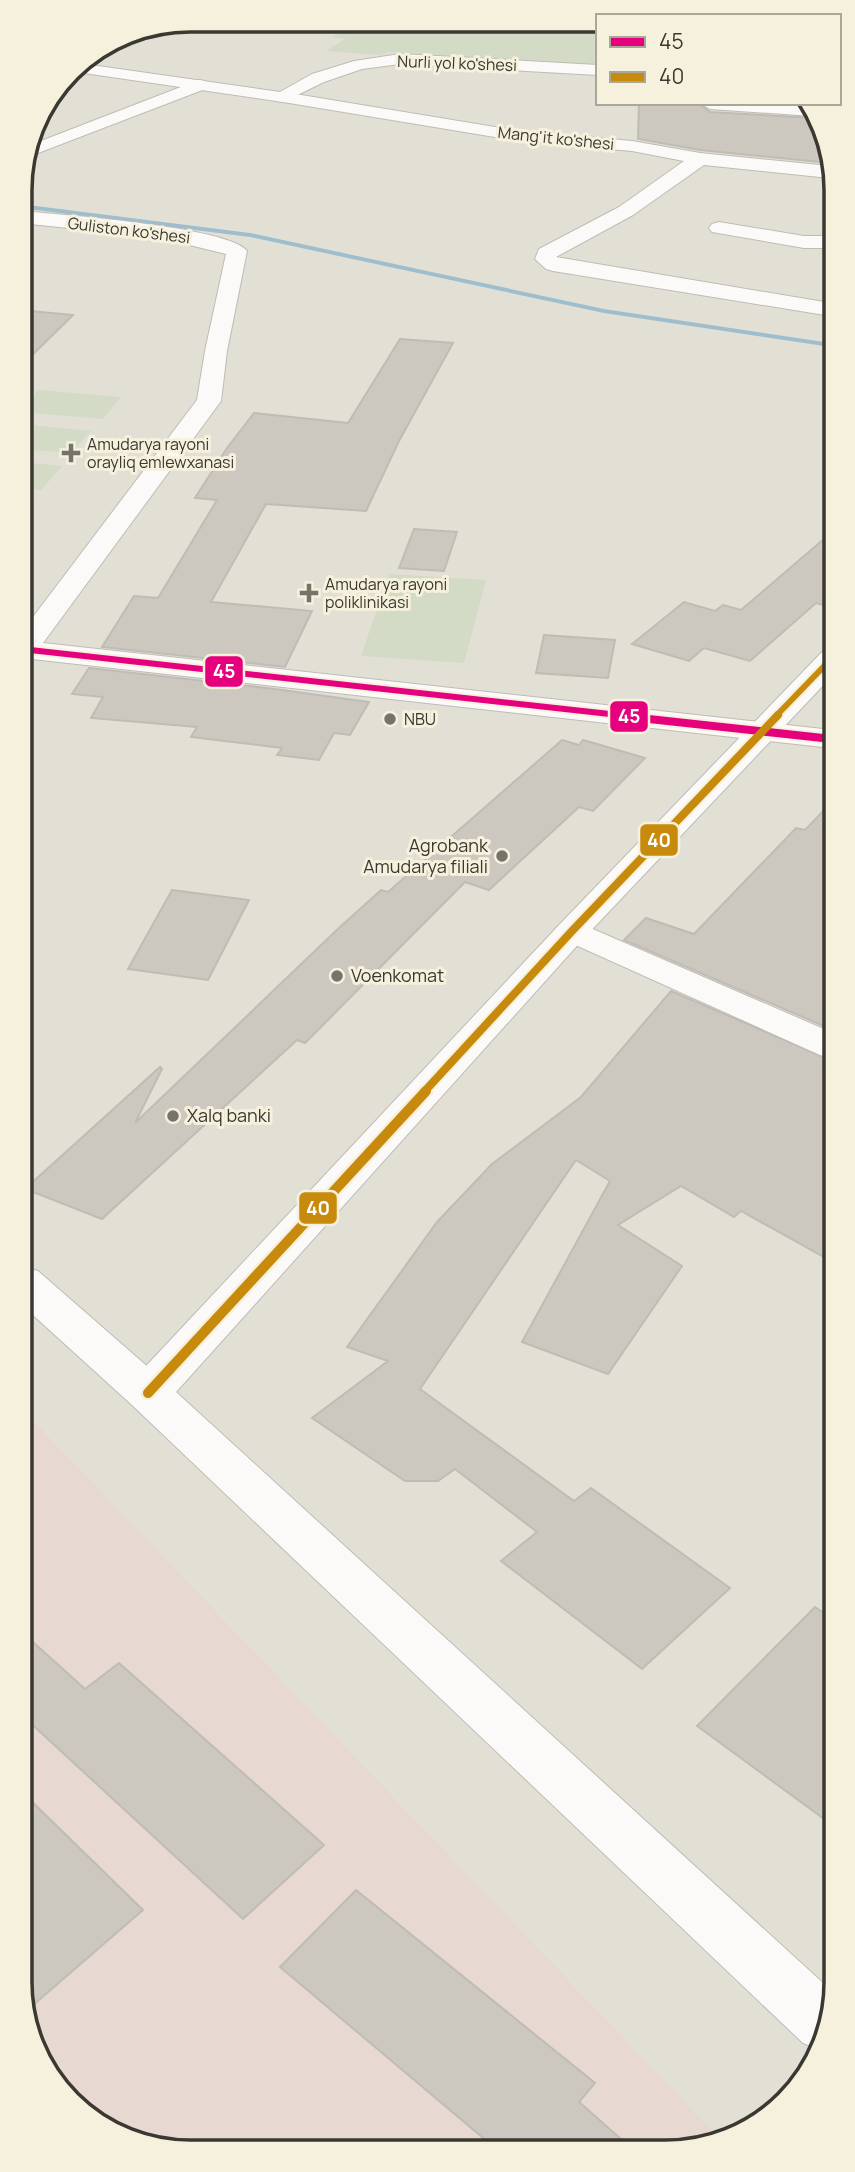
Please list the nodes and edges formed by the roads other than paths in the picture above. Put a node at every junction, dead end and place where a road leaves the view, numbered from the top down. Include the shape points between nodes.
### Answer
1 (88, 69) edge
2 (596, 69) edge
3 (199, 85) junction
4 (283, 97) junction
5 (722, 105) edge
6 (802, 111) edge
7 (37, 149) edge
8 (700, 159) junction
9 (822, 171) edge
10 (32, 218) edge
11 (719, 228) dead end
12 (824, 242) edge
13 (824, 309) edge
14 (32, 638) edge
15 (32, 652) edge
16 (824, 666) edge
17 (761, 730) junction
18 (824, 738) edge
19 (572, 931) junction
20 (824, 1043) edge
21 (32, 1290) edge
22 (148, 1393) junction
23 (819, 2018) edge

1 - 3 street
2 - 4 street, Nurli yol ko'shesi via 400,59 359,64
3 - 4 street
3 - 7 street
4 - 8 street, Mang'it ko'shesi via 519,136 632,146
5 - 6 street
8 - 9 street, Mang'it ko'shesi
8 - 13 street via 626,211 546,253 545,259 553,265
10 - 14 street, Guliston ko'shesi via 165,232 237,251 209,401
11 - 12 street
15 - 17 street
16 - 17 street
17 - 18 street
17 - 19 street
19 - 20 street
19 - 22 street
21 - 22 street
22 - 23 street

